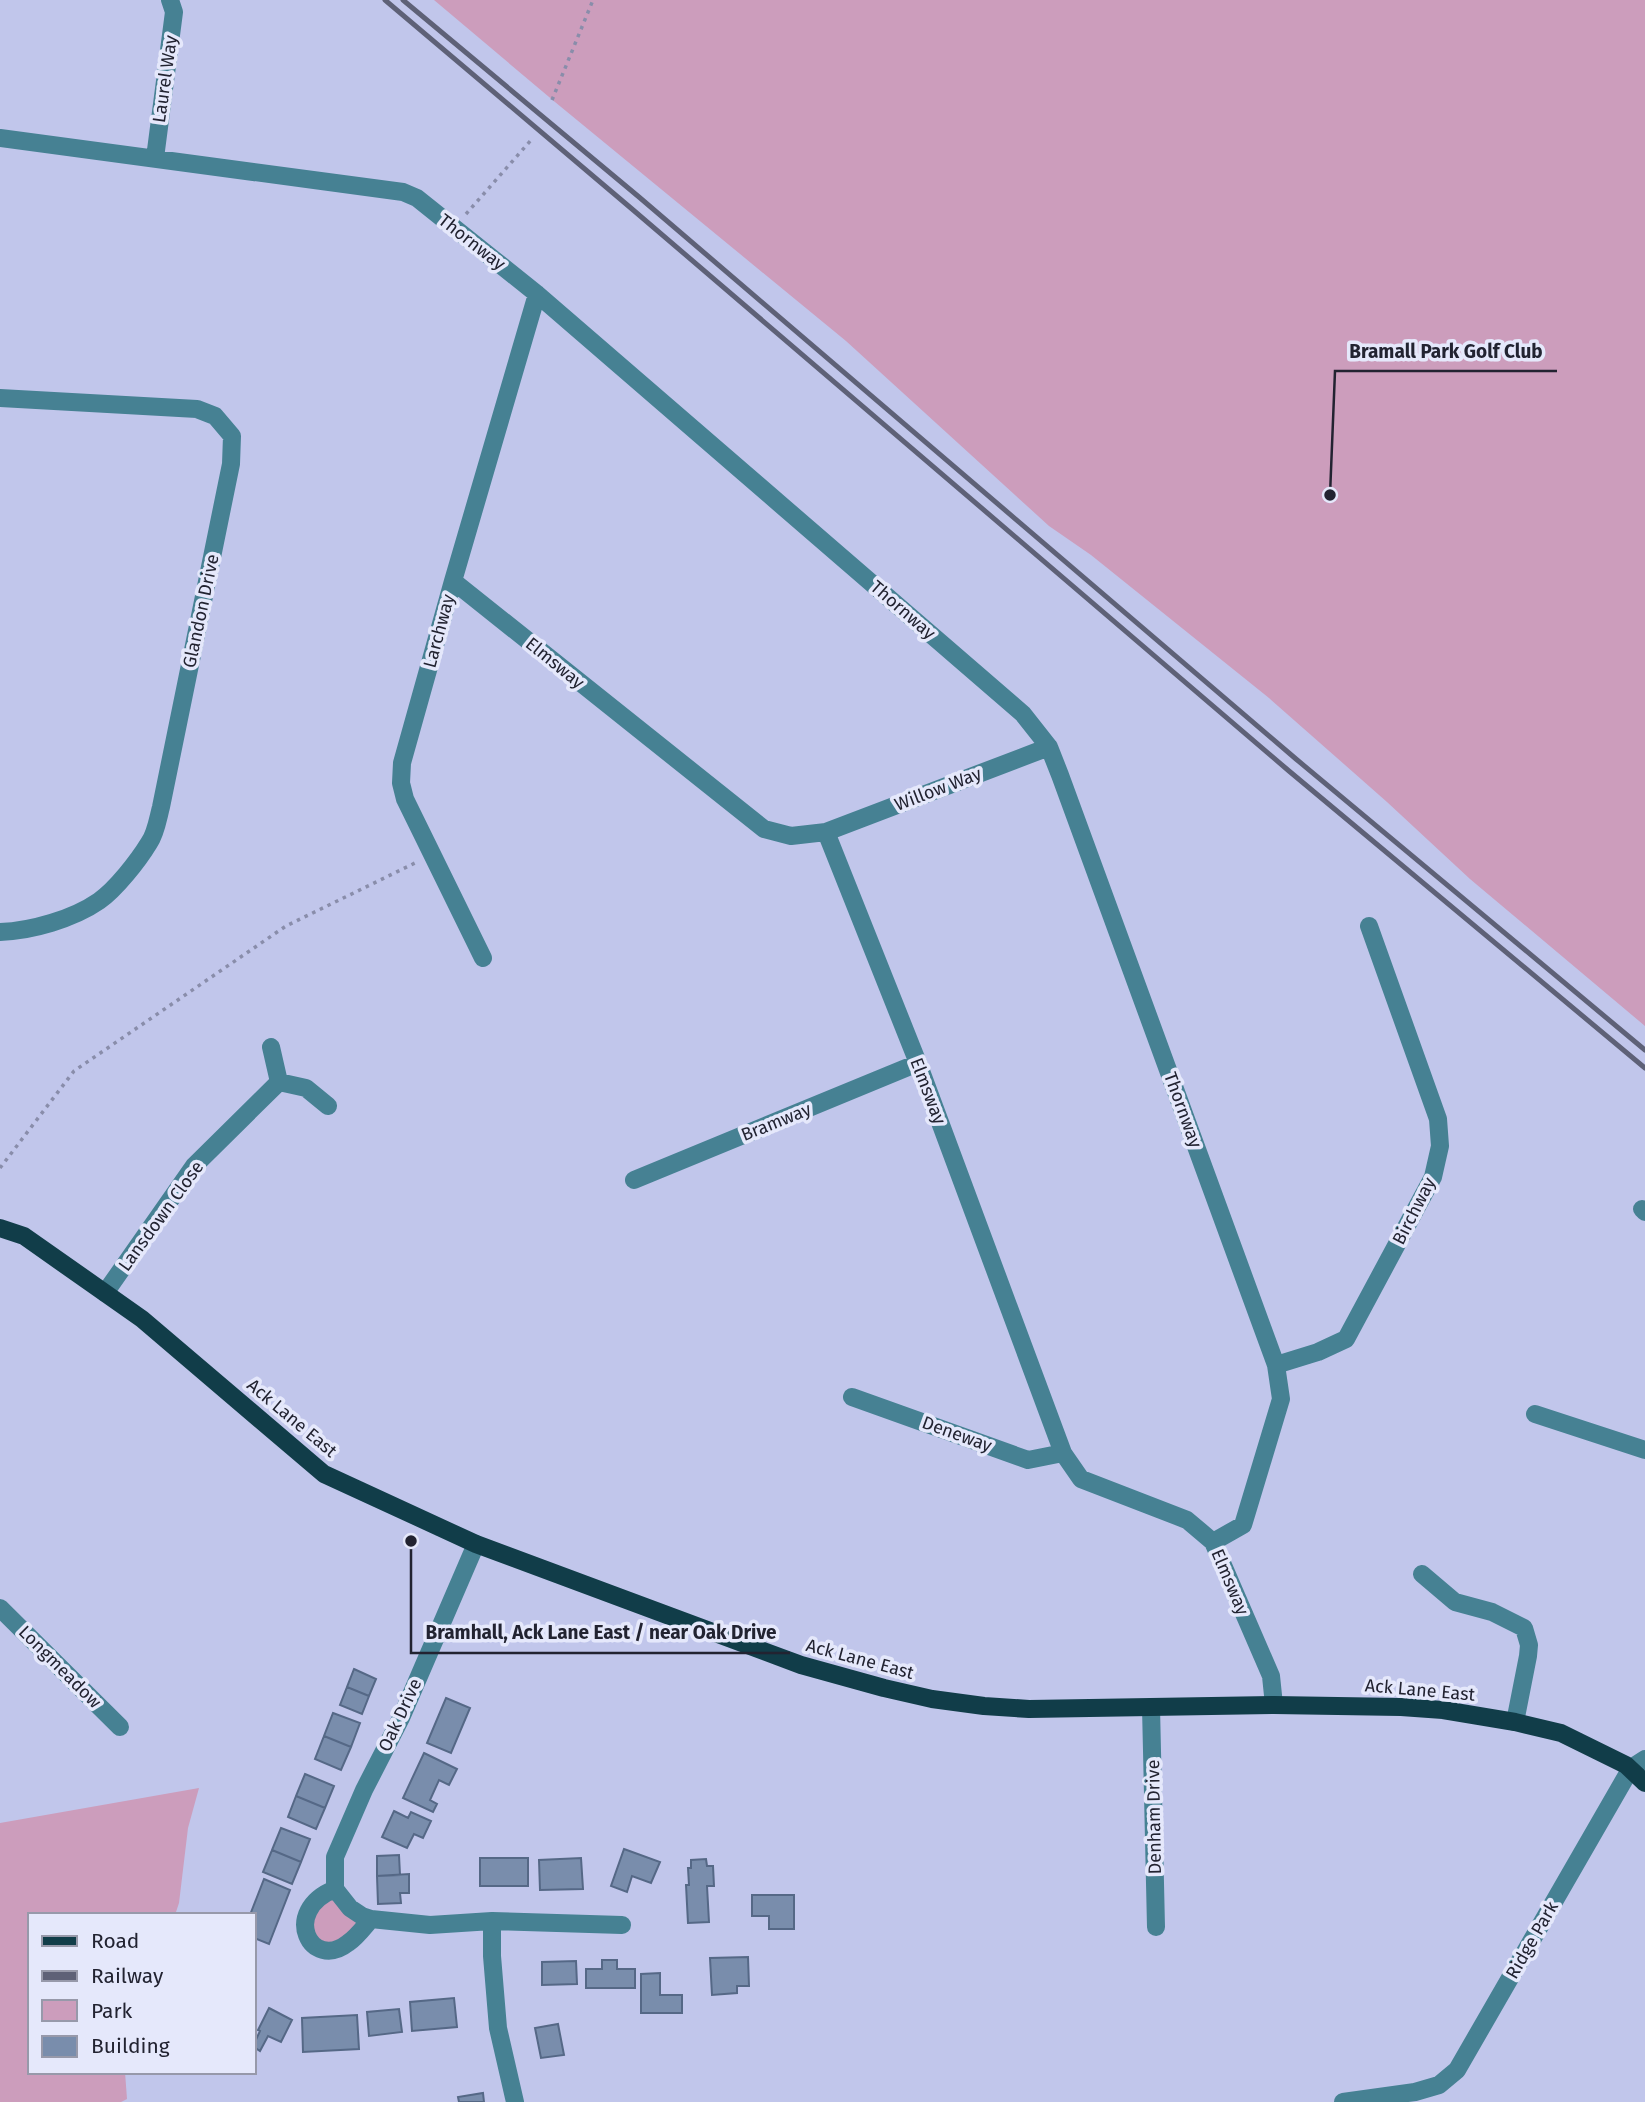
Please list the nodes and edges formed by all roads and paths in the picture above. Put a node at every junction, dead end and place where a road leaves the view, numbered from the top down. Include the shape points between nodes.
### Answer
1 (170, 0) edge
2 (593, 0) edge
3 (552, 100) dead end
4 (0, 138) edge
5 (532, 139) dead end
6 (155, 158) junction
7 (454, 229) junction
8 (537, 294) junction
9 (0, 398) edge
10 (453, 580) junction
11 (1049, 747) junction
12 (827, 832) junction
13 (433, 854) junction
14 (1369, 926) dead end
15 (0, 932) edge
16 (483, 958) dead end
17 (271, 1047) dead end
18 (918, 1063) junction
19 (279, 1082) junction
20 (328, 1106) dead end
21 (0, 1168) edge
22 (634, 1180) dead end
23 (0, 1228) edge
24 (105, 1293) junction
25 (1276, 1365) junction
26 (852, 1397) dead end
27 (1535, 1414) dead end
28 (1645, 1450) edge
29 (1063, 1453) junction
30 (1213, 1542) junction
31 (476, 1544) junction
32 (1422, 1574) dead end
33 (0, 1608) edge
34 (1274, 1704) junction
35 (1151, 1707) junction
36 (1515, 1722) junction
37 (120, 1727) dead end
38 (1638, 1763) edge
39 (1645, 1783) edge
40 (335, 1889) junction
41 (371, 1919) junction
42 (492, 1921) junction
43 (622, 1925) dead end
44 (1156, 1927) dead end
45 (1415, 2097) edge
46 (515, 2102) edge
47 (1343, 2102) edge

1 - 6 street, Laurel Way via 174,12
2 - 3 path
4 - 6 street, Thornway
5 - 7 path
6 - 7 street, Thornway via 403,192
7 - 8 street, Thornway
8 - 10 street, Larchway
8 - 11 street, Thornway via 1023,714
9 - 15 street, Glandon Drive via 197,409 215,416 232,436 228,478 151,841 99,901 31,929
10 - 12 street, Elmsway via 764,829 791,836
10 - 13 street, Larchway via 402,763 405,799
11 - 12 street, Willow Way
11 - 25 street, Thornway
12 - 18 street, Elmsway
13 - 16 street, Larchway
13 - 21 path via 286,926 74,1071
14 - 25 street, Birchway via 1438,1119 1440,1146 1433,1178 1346,1339
17 - 19 street
18 - 22 street, Bramway
18 - 29 street, Elmsway
19 - 20 street via 306,1088
19 - 24 street, Lansdown Close via 194,1166
23 - 24 main road, Ack Lane East via 24,1236
24 - 31 main road, Ack Lane East via 142,1319 324,1474
25 - 30 street, Thornway via 1281,1399 1243,1525
26 - 29 street, Deneway via 1028,1460
27 - 28 street
29 - 30 street, Elmsway via 1081,1479 1187,1520
30 - 34 street, Elmsway via 1271,1676
31 - 35 main road, Ack Lane East via 801,1665 884,1688 984,1706
31 - 40 street, Oak Drive via 335,1857
32 - 36 street via 1455,1602 1492,1612 1524,1628 1528,1656
33 - 37 street, Longmeadow
34 - 35 main road, Ack Lane East
34 - 36 main road, Ack Lane East via 1443,1710
35 - 44 street, Denham Drive
36 - 38 main road, Ack Lane East via 1561,1733
38 - 39 main road, Ack Lane East
38 - 45 street, Ridge Park via 1457,2070
40 - 41 street via 350,1908
40 - 41 street via 309,1909 307,1940 316,1947 337,1949 348,1944
41 - 42 street via 430,1925
42 - 43 street
42 - 46 street via 498,2028
45 - 47 street, Ridge Park

